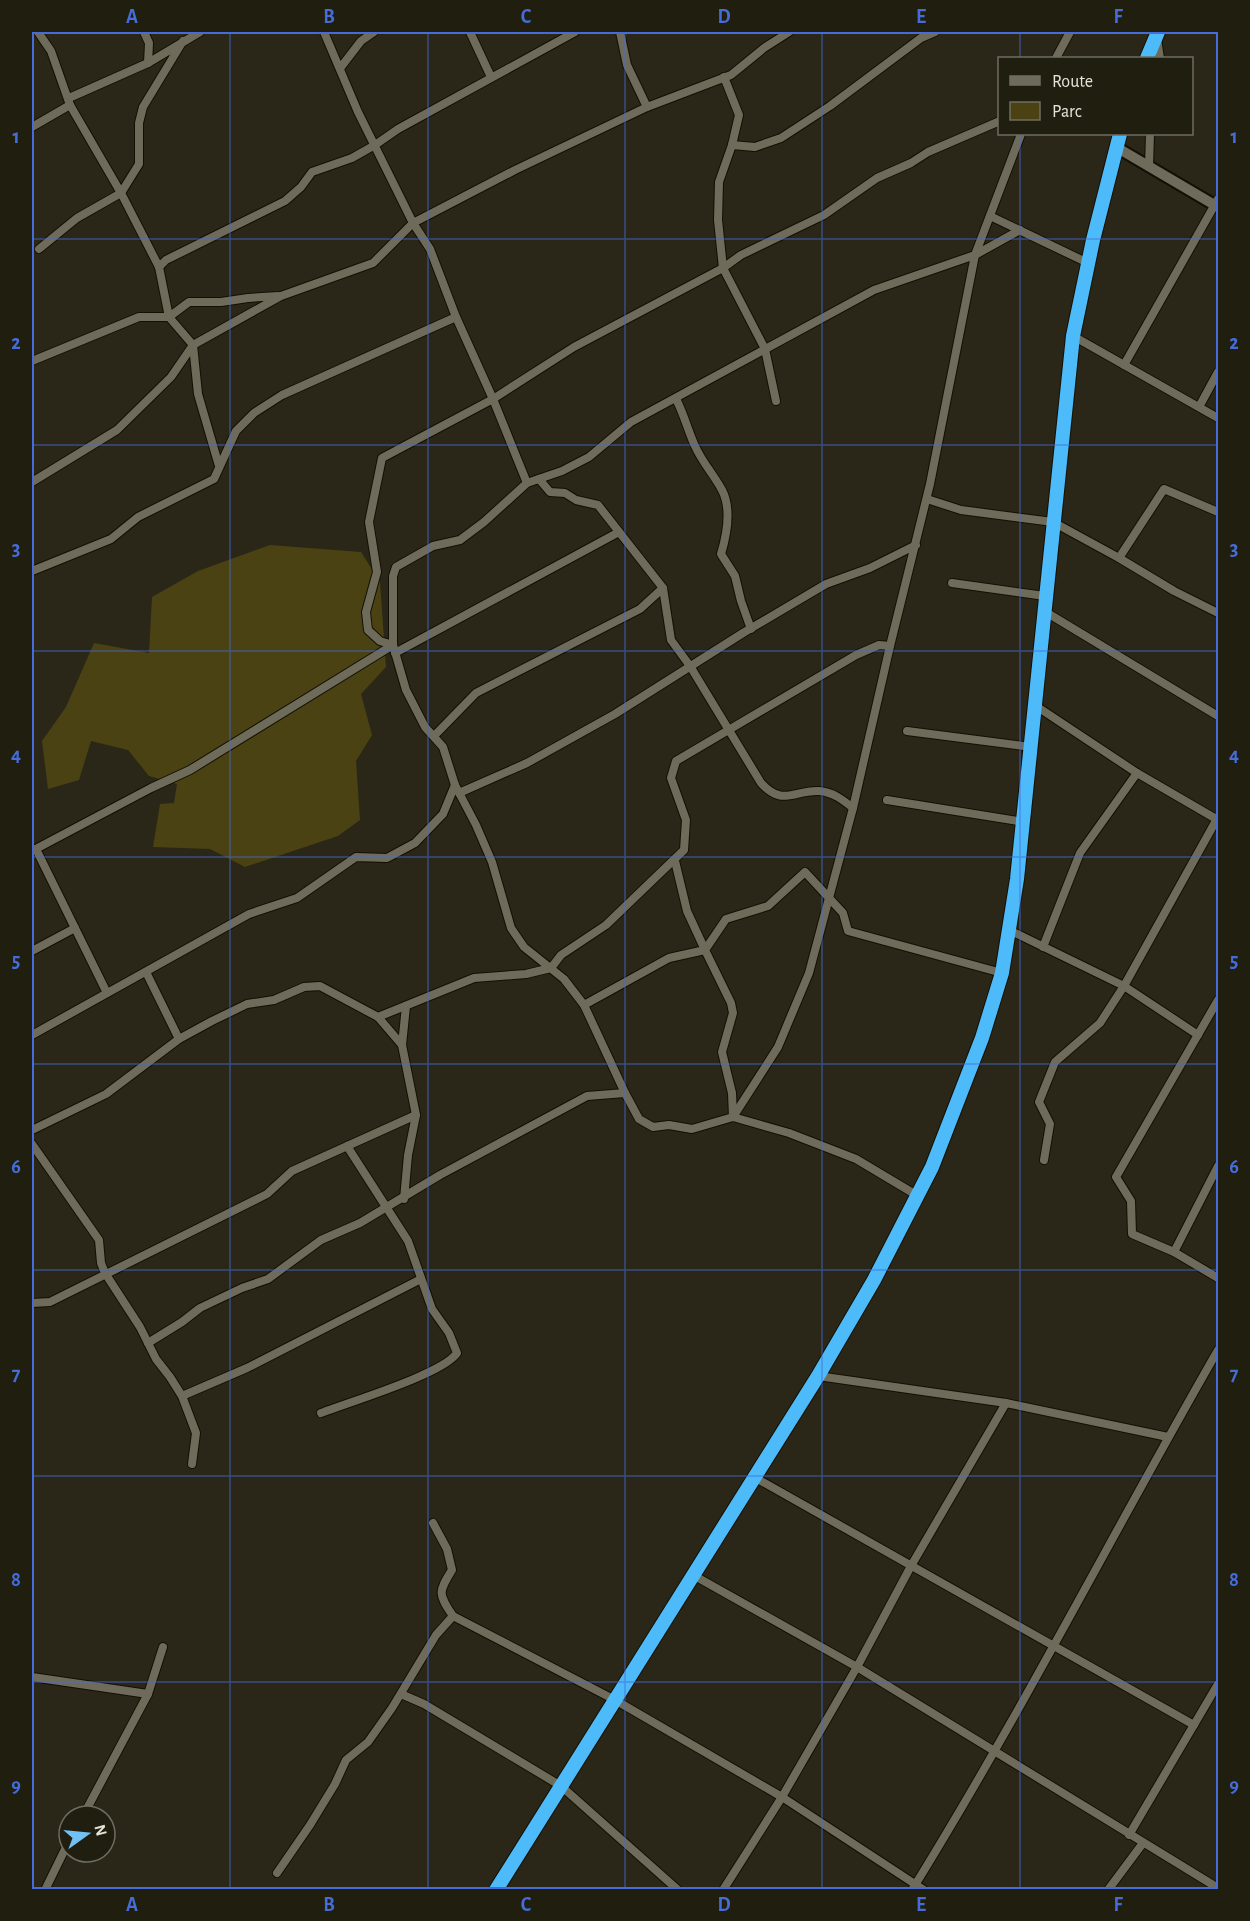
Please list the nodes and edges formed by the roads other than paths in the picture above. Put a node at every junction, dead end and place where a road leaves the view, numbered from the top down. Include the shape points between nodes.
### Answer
1 (38, 32) edge
2 (144, 32) edge
3 (200, 32) edge
4 (324, 32) edge
5 (374, 32) edge
6 (470, 32) edge
7 (575, 32) edge
8 (620, 32) edge
9 (789, 32) edge
10 (935, 32) edge
11 (1070, 32) edge
12 (1157, 33) edge
13 (183, 41) junction
14 (1057, 57) edge
15 (1147, 57) edge
16 (1160, 57) edge
17 (148, 63) junction
18 (341, 68) junction
19 (491, 77) junction
20 (724, 78) junction
21 (69, 101) junction
22 (647, 107) junction
23 (998, 121) edge
24 (32, 127) edge
25 (1021, 135) edge
26 (1150, 135) edge
27 (1118, 140) edge
28 (732, 145) junction
29 (375, 146) junction
30 (1149, 166) junction
31 (121, 193) junction
32 (1217, 204) edge
33 (990, 216) junction
34 (413, 223) junction
35 (1020, 230) junction
36 (39, 249) dead end
37 (975, 255) junction
38 (1088, 263) junction
39 (159, 267) junction
40 (723, 268) junction
41 (281, 296) junction
42 (169, 317) junction
43 (456, 317) junction
44 (1073, 336) junction
45 (193, 345) junction
46 (765, 349) junction
47 (32, 361) edge
48 (1124, 365) junction
49 (1218, 372) edge
50 (493, 399) junction
51 (676, 399) junction
52 (776, 401) dead end
53 (1199, 407) junction
54 (1218, 418) edge
55 (219, 466) junction
56 (539, 479) junction
57 (32, 482) edge
58 (527, 483) junction
59 (927, 500) junction
60 (1218, 512) edge
61 (1053, 522) junction
62 (620, 532) junction
63 (916, 545) junction
64 (1119, 558) junction
65 (32, 571) edge
66 (951, 583) dead end
67 (663, 588) junction
68 (1045, 596) junction
69 (1044, 611) junction
70 (1218, 613) edge
71 (751, 629) junction
72 (890, 646) junction
73 (394, 649) junction
74 (690, 666) junction
75 (1036, 706) junction
76 (1218, 716) edge
77 (729, 730) junction
78 (908, 731) dead end
79 (435, 735) junction
80 (1031, 747) junction
81 (1137, 773) junction
82 (457, 789) junction
83 (887, 800) dead end
84 (853, 808) junction
85 (1218, 819) edge
86 (1024, 822) junction
87 (34, 850) edge
88 (675, 861) junction
89 (829, 900) junction
90 (75, 928) junction
91 (1009, 930) junction
92 (1043, 947) junction
93 (705, 950) junction
94 (32, 951) edge
95 (551, 968) junction
96 (146, 972) junction
97 (1002, 973) junction
98 (1124, 986) junction
99 (107, 993) junction
100 (1218, 1000) edge
101 (584, 1005) junction
102 (406, 1006) junction
103 (378, 1017) junction
104 (32, 1035) edge
105 (1198, 1035) junction
106 (179, 1040) junction
107 (402, 1045) junction
108 (625, 1093) junction
109 (416, 1115) junction
110 (734, 1117) junction
111 (32, 1131) edge
112 (32, 1144) edge
113 (347, 1146) junction
114 (1044, 1160) dead end
115 (1218, 1166) edge
116 (918, 1196) junction
117 (404, 1199) junction
118 (388, 1208) junction
119 (1174, 1252) junction
120 (105, 1273) junction
121 (1218, 1278) edge
122 (421, 1279) junction
123 (32, 1304) edge
124 (148, 1343) junction
125 (1218, 1350) edge
126 (818, 1376) junction
127 (182, 1396) junction
128 (1006, 1403) junction
129 (321, 1413) dead end
130 (1168, 1437) junction
131 (192, 1464) dead end
132 (754, 1477) junction
133 (433, 1523) dead end
134 (911, 1566) junction
135 (693, 1575) junction
136 (453, 1616) junction
137 (1054, 1645) junction
138 (163, 1647) dead end
139 (857, 1667) junction
140 (32, 1677) edge
141 (1218, 1684) edge
142 (148, 1694) junction
143 (401, 1694) junction
144 (615, 1700) junction
145 (1194, 1725) junction
146 (995, 1752) junction
147 (561, 1786) junction
148 (782, 1797) junction
149 (89, 1804) edge
150 (1129, 1835) junction
151 (1143, 1843) junction
152 (58, 1864) edge
153 (277, 1873) dead end
154 (914, 1887) edge
155 (1218, 1888) edge
156 (45, 1890) edge
157 (496, 1890) edge
158 (678, 1890) edge
159 (723, 1890) edge
160 (924, 1890) edge
161 (1108, 1890) edge

1 - 21 street via 51,51
2 - 17 street via 149,42
3 - 13 street
4 - 18 street
5 - 18 street via 361,41
6 - 19 street
7 - 19 street
8 - 22 street via 627,65
9 - 20 street
10 - 28 street via 781,138 755,147
11 - 14 street
12 - 15 highway
12 - 16 street
13 - 17 street
13 - 31 street via 143,107 139,164
17 - 21 street
18 - 29 street
19 - 29 street
20 - 22 street
20 - 28 street via 739,115
21 - 24 street
21 - 31 street
22 - 34 street via 533,160
23 - 40 street via 877,178 824,215 741,255
25 - 33 street
26 - 30 street
27 - 30 street
27 - 38 highway
28 - 40 street via 719,182
29 - 34 street
29 - 39 street via 312,172 285,201
30 - 32 street
31 - 36 street via 77,218
31 - 39 street
32 - 48 street
33 - 35 street
33 - 37 street
34 - 41 street via 373,263
34 - 43 street via 430,249
35 - 37 street
35 - 38 street
37 - 46 street via 874,290
37 - 59 street
38 - 44 highway
39 - 42 street
40 - 46 street
40 - 50 street via 574,347
41 - 42 street via 189,302
41 - 45 street
42 - 45 street
42 - 47 street via 139,317
43 - 50 street
43 - 55 street via 282,395 254,413 236,431
44 - 48 street
44 - 61 highway
45 - 55 street via 198,394
45 - 57 street via 171,377 117,430
46 - 51 street
46 - 52 street
48 - 53 street
49 - 53 street
50 - 58 street
50 - 73 street via 382,458 369,522 377,572 366,612 368,630
51 - 56 street via 631,422 589,457
51 - 71 street via 695,446 723,492 728,512 721,554 735,576
53 - 54 street
55 - 65 street via 214,479 138,517 111,538
56 - 58 street
56 - 62 street via 550,492 598,505
58 - 73 street via 460,540 433,546 396,567
59 - 61 street via 961,510
59 - 63 street
60 - 64 street via 1164,489
61 - 64 street
61 - 68 highway
62 - 67 street
62 - 73 street
63 - 71 street via 826,584
63 - 72 street
64 - 70 street
66 - 68 street
67 - 74 street via 671,640
67 - 79 street via 640,609 476,693
68 - 69 highway
69 - 75 highway
69 - 76 street
71 - 74 street
72 - 77 street via 879,645 856,655
72 - 84 street
73 - 79 street via 406,690 425,727
73 - 87 street via 190,770
74 - 77 street
74 - 82 street via 537,758
75 - 80 highway
75 - 81 street
77 - 84 street via 769,792 781,797 820,791 838,796
77 - 88 street via 676,761 671,778 686,820 684,850
78 - 80 street
79 - 82 street
80 - 86 highway
81 - 85 street
81 - 92 street via 1080,853
82 - 95 street via 492,862 511,928 524,947
82 - 96 street via 443,814 415,843 387,858 356,857 297,898 249,914
83 - 86 street
84 - 89 street
85 - 98 street
86 - 91 highway
87 - 90 street
88 - 93 street via 687,910
88 - 95 street via 606,926 561,955
89 - 93 street via 805,872 768,906 726,919
89 - 97 street via 843,914 848,931
89 - 110 street via 809,973 778,1047
90 - 94 street
90 - 99 street
91 - 92 street
91 - 97 highway
92 - 98 street
93 - 101 street via 669,958
93 - 110 street via 733,1013 722,1052
95 - 101 street
95 - 102 street via 474,978
96 - 99 street
96 - 106 street
97 - 116 highway via 978,1049
98 - 105 street
98 - 114 street via 1100,1023 1055,1062 1039,1102 1050,1124
99 - 104 street
100 - 105 street
101 - 108 street
102 - 103 street
102 - 107 street
103 - 106 street via 320,986 304,987 274,1000 247,1004
103 - 107 street
105 - 119 street via 1116,1177 1131,1201 1132,1234
106 - 111 street via 106,1094
107 - 109 street
108 - 110 street via 639,1119 652,1127 692,1129
108 - 117 street via 587,1096 440,1175
109 - 113 street
109 - 117 street
110 - 116 street via 856,1159
112 - 120 street via 99,1240
113 - 118 street
113 - 120 street via 292,1171 267,1194
115 - 119 street
116 - 126 highway
117 - 118 street
118 - 122 street via 408,1241
118 - 124 street via 321,1240 268,1279 200,1308
119 - 121 street
120 - 123 street via 50,1302
120 - 124 street
122 - 127 street via 247,1368
122 - 129 street via 432,1309 449,1333 457,1353 453,1359 425,1374
124 - 127 street
125 - 130 street
126 - 128 street
126 - 132 highway
127 - 131 street via 196,1433
128 - 130 street
128 - 134 street
130 - 137 street
132 - 134 street
132 - 135 highway
133 - 136 street via 447,1549 452,1570 441,1587 441,1599
134 - 137 street
134 - 139 street
135 - 139 street
135 - 144 highway
136 - 143 street via 436,1635
136 - 144 street
137 - 145 street
137 - 146 street
138 - 142 street
139 - 146 street
139 - 148 street
140 - 142 street
141 - 145 street
142 - 149 street
143 - 147 street
143 - 153 street via 368,1742 346,1760 310,1825
144 - 147 highway
144 - 148 street
145 - 150 street
146 - 150 street
146 - 154 street
147 - 157 highway
147 - 158 street
148 - 154 street
148 - 159 street
150 - 151 street
151 - 155 street
151 - 161 street
152 - 156 street
154 - 160 street

